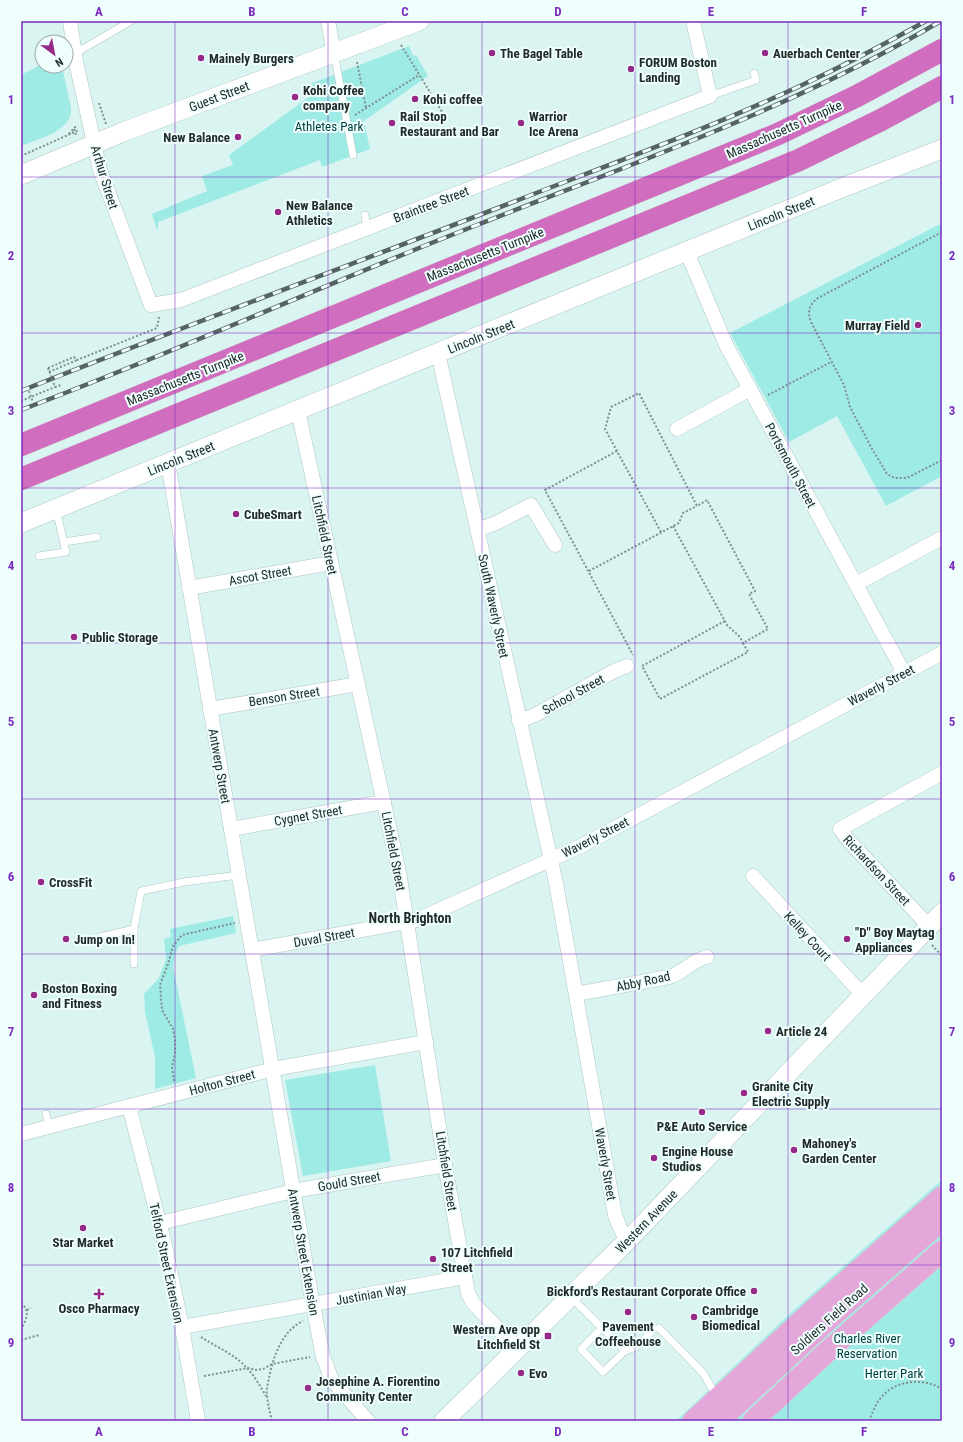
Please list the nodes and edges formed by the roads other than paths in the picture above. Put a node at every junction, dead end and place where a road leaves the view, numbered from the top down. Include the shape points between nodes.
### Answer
1 (70, 21) edge
2 (131, 21) edge
3 (328, 21) edge
4 (419, 21) edge
5 (693, 21) edge
6 (72, 34) edge
7 (942, 50) edge
8 (334, 53) junction
9 (74, 54) joint
10 (754, 73) dead end
11 (942, 87) edge
12 (710, 96) junction
13 (95, 144) junction
14 (942, 149) edge
15 (354, 155) dead end
16 (21, 175) edge
17 (687, 252) junction
18 (156, 310) joint
19 (438, 353) junction
20 (750, 389) junction
21 (298, 411) junction
22 (677, 429) dead end
23 (21, 445) edge
24 (168, 463) junction
25 (21, 479) edge
26 (56, 509) junction
27 (21, 523) edge
28 (477, 530) junction
29 (97, 537) dead end
30 (942, 538) edge
31 (64, 542) junction
32 (555, 545) dead end
33 (39, 556) dead end
34 (331, 563) junction
35 (856, 584) junction
36 (189, 588) junction
37 (941, 655) edge
38 (631, 662) road end
39 (904, 673) junction
40 (358, 684) junction
41 (210, 709) junction
42 (519, 721) junction
43 (942, 774) edge
44 (384, 802) junction
45 (231, 829) junction
46 (550, 860) junction
47 (239, 875) junction
48 (753, 876) dead end
49 (936, 919) edge
50 (408, 922) junction
51 (134, 929) junction
52 (100, 937) dead end
53 (252, 950) junction
54 (706, 957) dead end
55 (134, 964) dead end
56 (576, 994) junction
57 (863, 995) junction
58 (426, 1042) junction
59 (273, 1068) junction
60 (129, 1106) junction
61 (21, 1134) edge
62 (445, 1165) junction
63 (293, 1191) junction
64 (942, 1197) edge
65 (942, 1220) edge
66 (160, 1223) junction
67 (627, 1241) junction
68 (942, 1251) edge
69 (465, 1278) junction
70 (571, 1297) junction
71 (313, 1304) junction
72 (182, 1327) junction
73 (602, 1328) junction
74 (518, 1349) junction
75 (625, 1352) junction
76 (713, 1390) dead end
77 (198, 1421) edge
78 (368, 1421) edge
79 (444, 1421) edge
80 (693, 1421) edge
81 (719, 1421) edge
82 (752, 1421) edge

1 - 6 street, Arthur Street
2 - 9 lane
3 - 8 street
4 - 8 street, Guest Street
5 - 12 street
7 - 23 highway, Massachusetts Turnpike via 857,96 778,134
8 - 13 street, Guest Street
8 - 15 lane
9 - 13 street, Arthur Street
10 - 12 lane via 756,80
11 - 25 highway via 799,160
12 - 18 street, Braintree Street via 366,222
13 - 16 street, Guest Street
13 - 18 street, Arthur Street via 100,170
14 - 17 street, Lincoln Street
17 - 19 street, Lincoln Street
17 - 20 street, Portsmouth Street via 722,338
19 - 21 street, Lincoln Street
19 - 28 street, South Waverly Street
20 - 22 street
20 - 35 street, Portsmouth Street
21 - 24 street, Lincoln Street
21 - 34 street, Litchfield Street
24 - 26 street, Lincoln Street
24 - 36 street, Antwerp Street
26 - 27 street, Lincoln Street
26 - 31 lane
28 - 32 street via 531,505
28 - 42 street, South Waverly Street
29 - 31 lane
30 - 35 street
31 - 33 lane via 66,552
34 - 36 street, Ascot Street
34 - 40 street, Litchfield Street
35 - 39 street, Portsmouth Street
36 - 41 street, Antwerp Street
37 - 39 street, Waverly Street
38 - 42 street, School Street via 535,715
39 - 46 street, Waverly Street via 581,846
40 - 41 street, Benson Street
40 - 44 street, Litchfield Street
41 - 45 street, Antwerp Street
42 - 46 street, South Waverly Street
43 - 49 street, Richardson Street via 840,829
44 - 45 street, Cygnet Street
44 - 50 street, Litchfield Street
45 - 47 street, Antwerp Street
46 - 50 street, Duval Street
46 - 56 street, Waverly Street
47 - 51 lane via 141,891
47 - 53 street, Antwerp Street
48 - 57 street, Kelley Court
49 - 57 street, Western Avenue
50 - 53 street, Duval Street
50 - 58 street, Litchfield Street
51 - 52 lane
51 - 55 lane
53 - 59 street, Antwerp Street
54 - 56 street, Abby Road via 669,977
56 - 67 street, Waverly Street via 615,1215
57 - 67 street, Western Avenue
58 - 59 street, Holton Street
58 - 62 street, Litchfield Street
59 - 60 street, Holton Street
59 - 63 street, Antwerp Street Extension
60 - 61 street, Holton Street via 47,1120
60 - 66 street, Telford Street Extension
62 - 63 street, Gould Street
62 - 69 street, Litchfield Street
63 - 66 street, Gould Street
63 - 71 street, Antwerp Street Extension
64 - 80 main road via 810,1313
65 - 81 main road, Soldiers Field Road
66 - 72 street, Telford Street Extension
67 - 70 street, Western Avenue
68 - 82 main road, Soldiers Field Road
69 - 71 street, Justinian Way
69 - 74 street, Litchfield Street via 471,1300
70 - 73 lane
70 - 74 street, Western Avenue
71 - 72 street, Justinian Way
71 - 78 street, Antwerp Street Extension via 323,1357 332,1380
72 - 77 street, Telford Street Extension
73 - 75 lane
73 - 75 lane via 581,1349 603,1372
74 - 79 street, Western Avenue
75 - 76 lane via 636,1347 657,1328 703,1373

